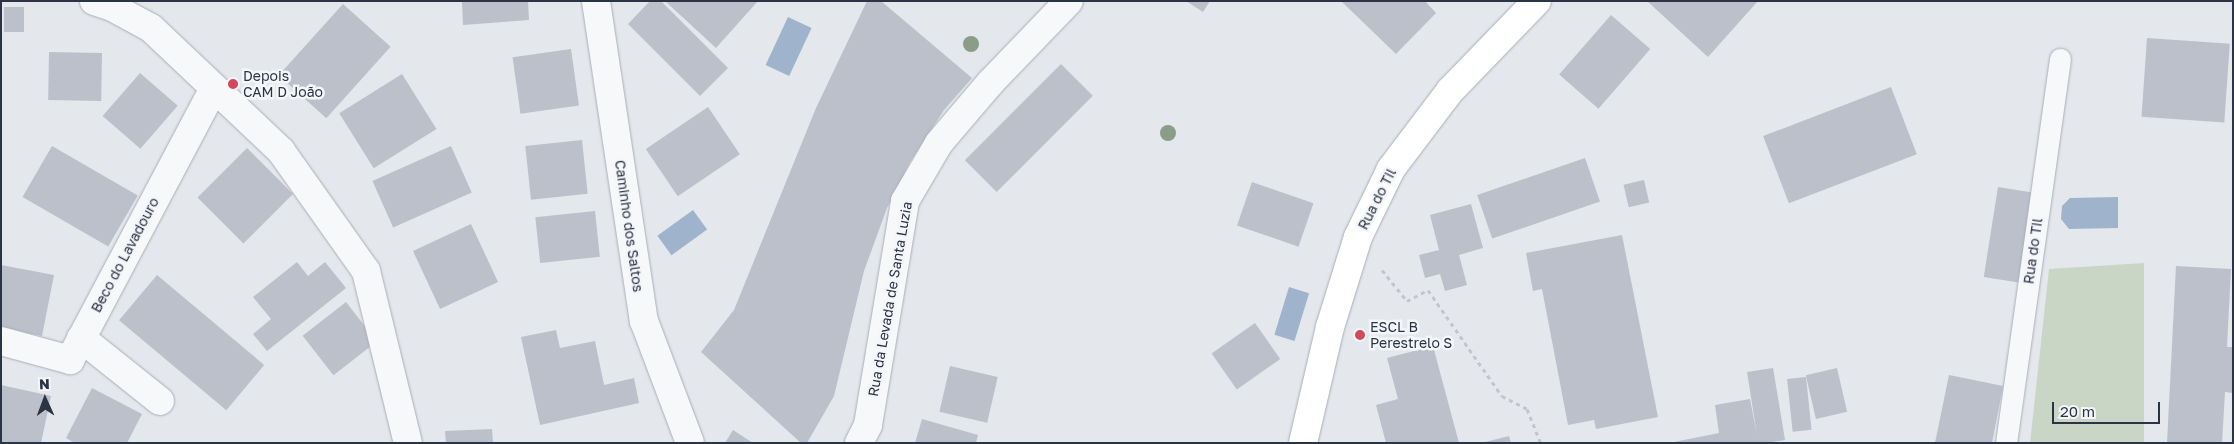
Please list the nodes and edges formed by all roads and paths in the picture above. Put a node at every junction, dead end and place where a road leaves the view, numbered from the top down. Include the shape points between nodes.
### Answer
1 (94, 1) edge
2 (596, 1) edge
3 (1069, 1) edge
4 (1537, 1) edge
5 (2060, 59) dead end
6 (214, 88) junction
7 (1378, 264) dead end
8 (81, 338) junction
9 (1, 341) edge
10 (160, 401) dead end
11 (408, 443) edge
12 (690, 443) edge
13 (860, 443) edge
14 (1303, 443) edge
15 (1541, 443) edge
16 (2006, 443) edge

1 - 6 street via 151,28
2 - 12 street, Caminho dos Saltos via 644,320
3 - 13 street, Rua da Levada de Santa Luzia via 991,82 939,143 905,201 868,425
4 - 14 main road, Rua do Til via 1450,91 1391,169 1358,237 1330,327
5 - 16 lane, Rua do Til
6 - 8 street, Beco do Lavadouro
6 - 11 street via 282,151 366,271
7 - 15 path via 1407,301 1428,290 1502,396 1526,409
8 - 9 street, Beco do Lavadouro via 70,360
8 - 10 street

